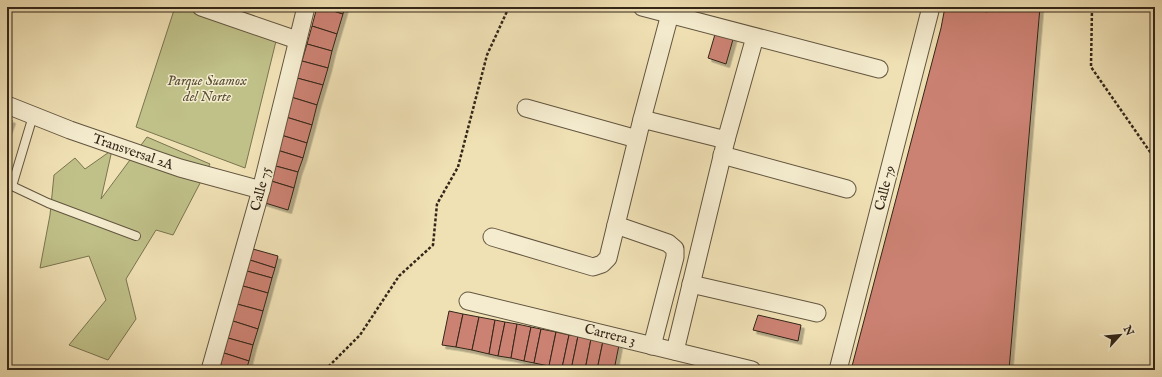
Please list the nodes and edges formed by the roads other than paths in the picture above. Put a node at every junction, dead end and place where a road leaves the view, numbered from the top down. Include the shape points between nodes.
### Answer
1 (201, 7) edge
2 (306, 7) edge
3 (642, 7) edge
4 (931, 7) edge
5 (670, 14) junction
6 (755, 37) junction
7 (297, 40) junction
8 (879, 69) dead end
9 (7, 106) edge
10 (526, 108) dead end
11 (33, 116) junction
12 (642, 119) junction
13 (637, 139) junction
14 (724, 148) junction
15 (847, 189) dead end
16 (261, 190) junction
17 (616, 225) junction
18 (136, 236) dead end
19 (492, 237) dead end
20 (691, 284) junction
21 (468, 301) dead end
22 (817, 313) dead end
23 (652, 346) junction
24 (675, 352) junction
25 (210, 370) edge
26 (752, 370) edge
27 (838, 370) edge

1 - 7 street
2 - 7 street, Calle 75
3 - 5 street
4 - 27 street, Calle 79
5 - 6 street
5 - 12 street
6 - 8 street
6 - 14 street
7 - 16 street, Calle 75
9 - 11 street, Transversal 2A
10 - 13 street
11 - 16 street, Transversal 2A via 180,168
11 - 18 lane via 12,186
12 - 13 street
12 - 14 street
13 - 17 street
14 - 15 street
14 - 20 street
16 - 25 street, Calle 75
17 - 19 street via 608,258 602,264 593,267
17 - 23 street via 668,243 674,249 675,256
20 - 22 street
20 - 24 street
21 - 23 street, Carrera 3
23 - 24 street, Carrera 3
24 - 26 street, Carrera 3

